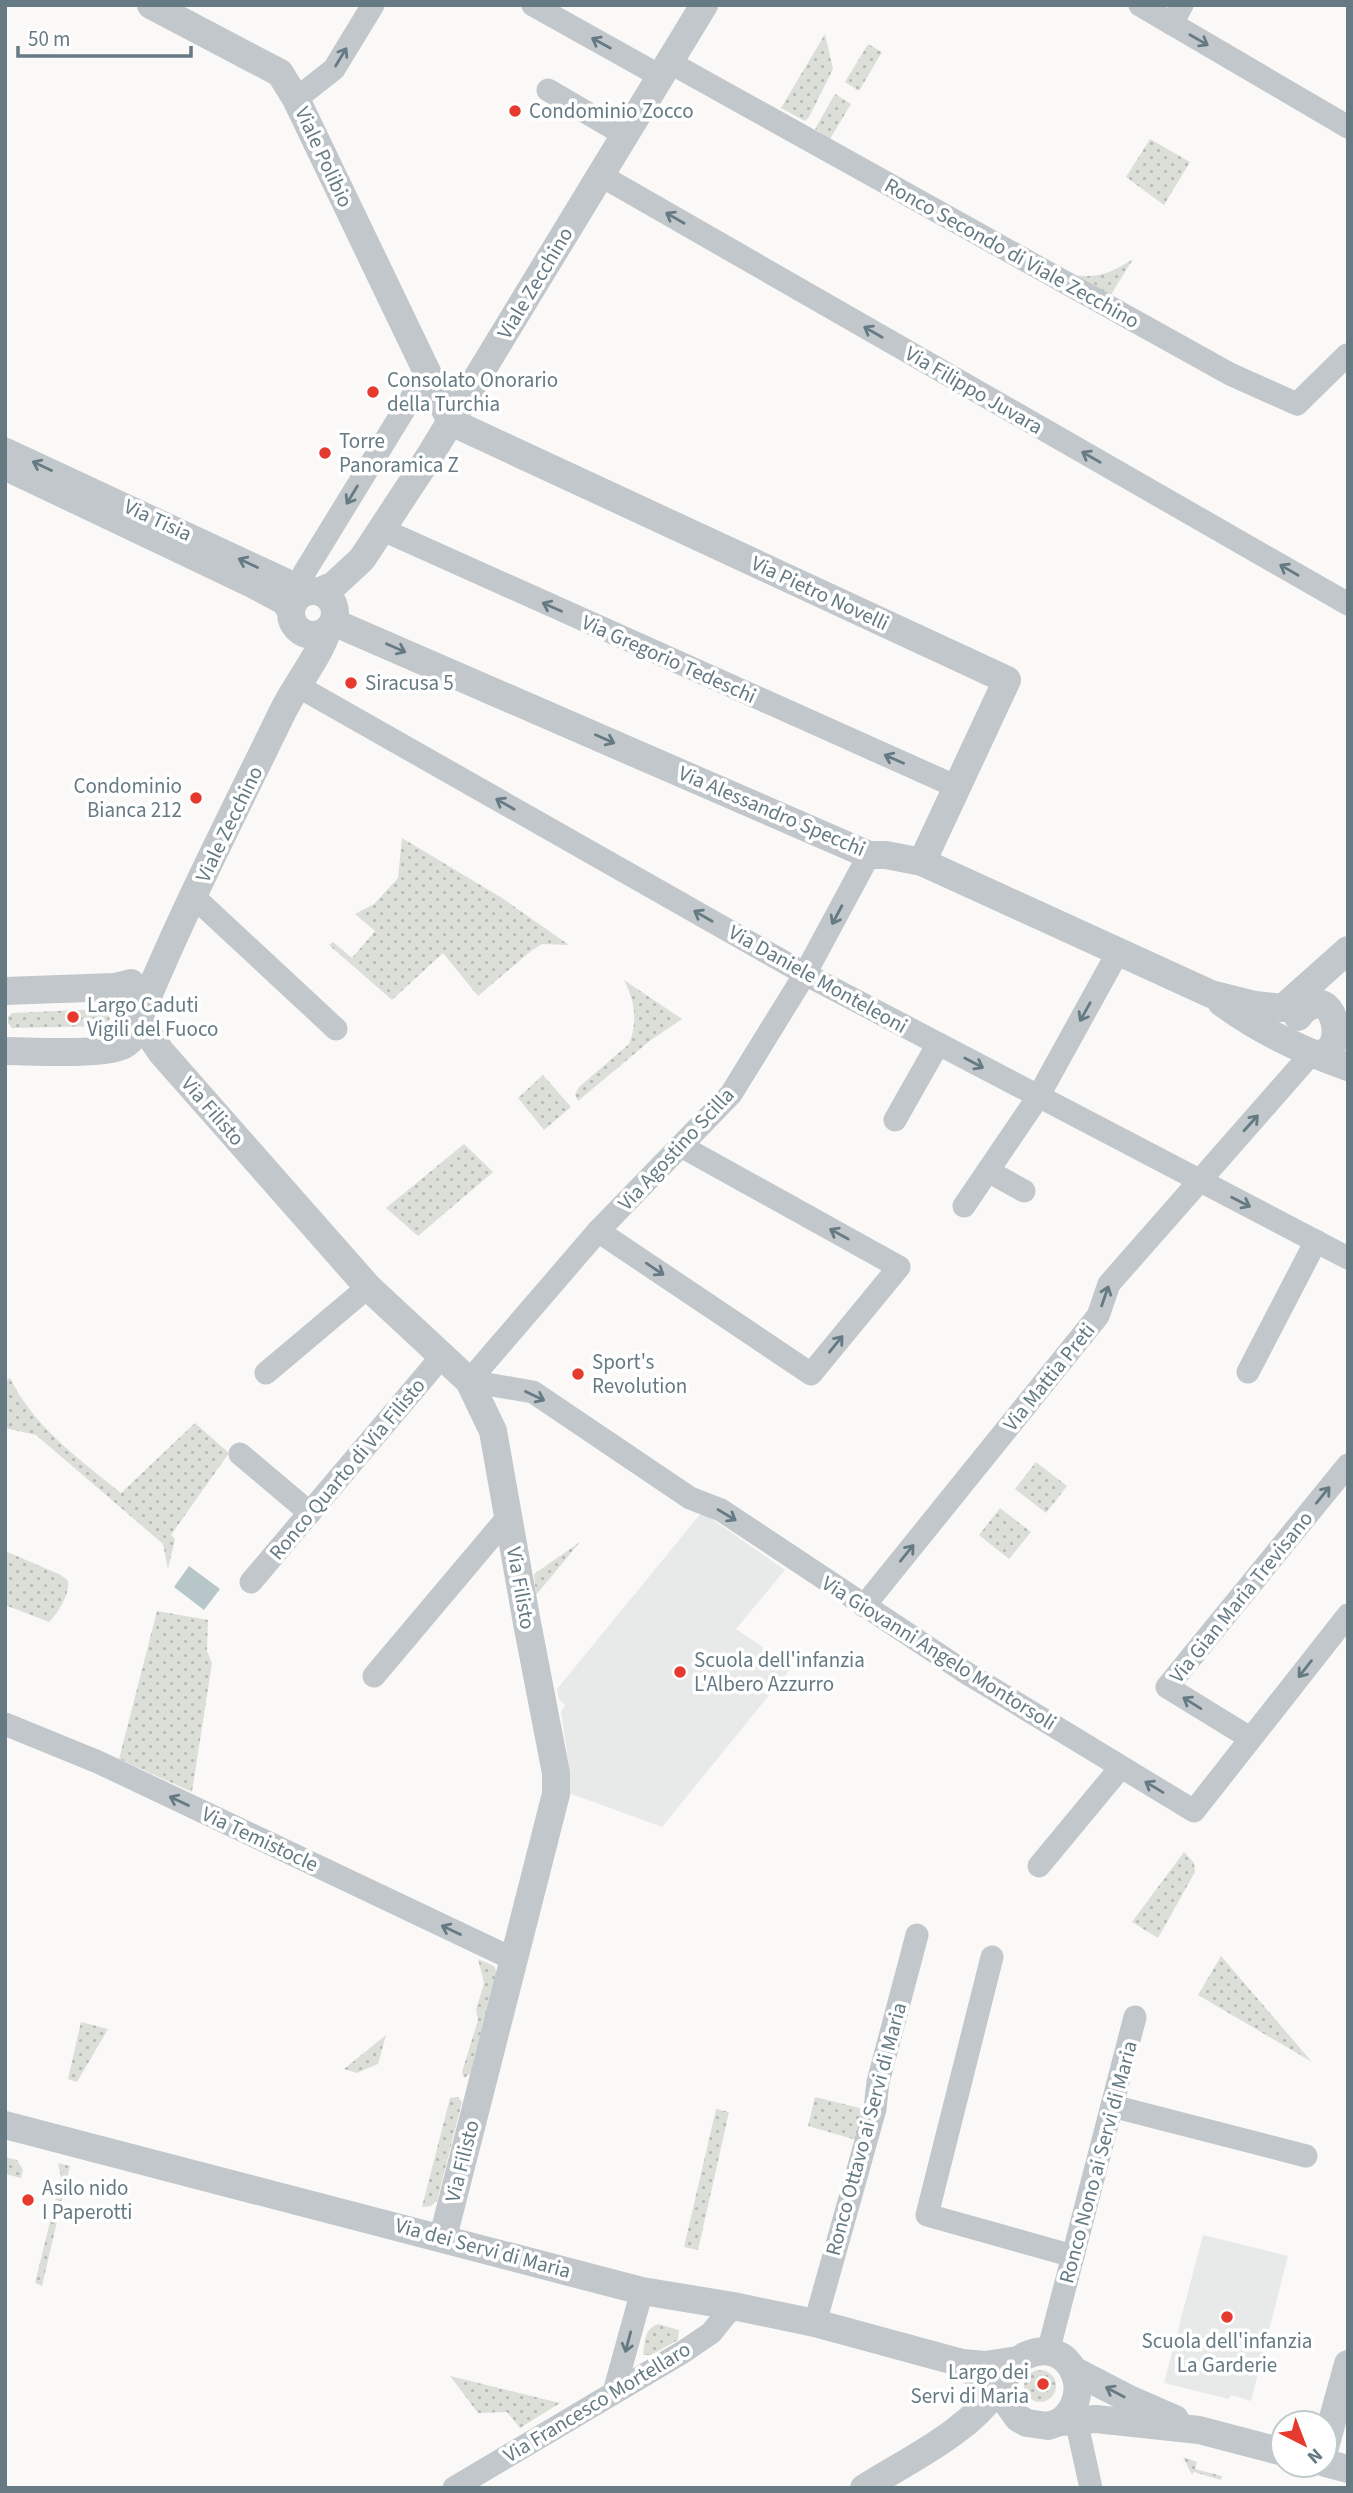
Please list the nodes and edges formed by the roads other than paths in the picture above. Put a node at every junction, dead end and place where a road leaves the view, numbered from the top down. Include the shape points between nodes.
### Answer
1 (151, 5) edge
2 (373, 5) edge
3 (533, 5) edge
4 (704, 5) edge
5 (1140, 5) edge
6 (1177, 14) edge
7 (664, 69) junction
8 (548, 90) dead end
9 (296, 99) junction
10 (1348, 127) edge
11 (625, 135) junction
12 (600, 175) junction
13 (1347, 355) edge
14 (426, 374) junction
15 (478, 376) junction
16 (451, 422) junction
17 (5, 449) edge
18 (5, 469) edge
19 (381, 529) junction
20 (362, 559) junction
21 (302, 602) junction
22 (1347, 604) edge
23 (332, 622) junction
24 (297, 684) junction
25 (957, 787) junction
26 (869, 855) junction
27 (922, 863) junction
28 (194, 897) junction
29 (1348, 950) edge
30 (1118, 952) junction
31 (161, 965) junction
32 (805, 974) junction
33 (115, 987) junction
34 (5, 992) edge
35 (1210, 994) junction
36 (1344, 1003) edge
37 (1300, 1004) junction
38 (141, 1017) junction
39 (336, 1029) dead end
40 (938, 1044) junction
41 (104, 1050) junction
42 (161, 1052) junction
43 (1311, 1052) junction
44 (13, 1056) edge
45 (1348, 1067) edge
46 (1038, 1097) junction
47 (895, 1120) dead end
48 (681, 1146) junction
49 (988, 1171) junction
50 (1200, 1181) junction
51 (1024, 1191) dead end
52 (964, 1206) dead end
53 (598, 1231) junction
54 (1316, 1241) junction
55 (1348, 1258) edge
56 (368, 1287) junction
57 (443, 1355) junction
58 (1248, 1372) dead end
59 (266, 1373) dead end
60 (469, 1381) junction
61 (240, 1454) dead end
62 (1348, 1465) edge
63 (310, 1513) junction
64 (509, 1517) junction
65 (251, 1582) dead end
66 (864, 1606) junction
67 (1348, 1615) edge
68 (374, 1676) dead end
69 (5, 1724) edge
70 (1250, 1738) junction
71 (1121, 1767) junction
72 (1039, 1866) dead end
73 (917, 1935) dead end
74 (992, 1957) dead end
75 (513, 1959) junction
76 (1135, 2017) dead end
77 (1112, 2106) junction
78 (5, 2124) edge
79 (1306, 2156) dead end
80 (443, 2237) junction
81 (1073, 2256) junction
82 (642, 2291) junction
83 (733, 2306) junction
84 (815, 2323) junction
85 (1048, 2352) junction
86 (962, 2363) junction
87 (1348, 2364) edge
88 (1073, 2370) junction
89 (1009, 2389) junction
90 (614, 2392) junction
91 (1336, 2409) edge
92 (1065, 2418) junction
93 (1112, 2420) junction
94 (963, 2425) junction
95 (1199, 2430) junction
96 (1269, 2448) edge
97 (1083, 2456) junction
98 (454, 2488) edge
99 (864, 2488) edge
100 (1091, 2488) edge

1 - 9 street, Viale Polibio via 280,72
9 -> 2 street via 334,69
7 -> 3 street
4 - 7 street, Viale Zecchino
5 - 6 street
6 -> 10 street
7 - 11 street, Viale Zecchino
7 - 13 street, Ronco Secondo di Viale Zecchino via 1230,374 1297,404
8 - 11 street
9 - 14 street, Viale Polibio
11 - 12 street, Viale Zecchino
12 - 15 street, Viale Zecchino
22 -> 12 street, Via Filippo Juvara
14 - 15 street
14 - 16 street, Viale Polibio
14 -> 21 street
15 - 16 street, Viale Zecchino
16 - 19 street, Viale Zecchino
16 - 25 street, Via Pietro Novelli via 1007,680
21 -> 17 street, Via Tisia
18 - 21 street, Via Tisia via 281,602
19 - 20 street, Viale Zecchino
25 -> 19 street, Via Gregorio Tedeschi
20 - 21 street via 334,585
20 - 23 street, Viale Zecchino via 349,601
21 - 23 street via 332,601
21 - 23 street via 318,635
21 - 24 street
23 - 24 street, Viale Zecchino
23 -> 26 street, Via Alessandro Specchi
24 - 28 street, Viale Zecchino
32 -> 24 street, Via Daniele Monteleoni
25 - 27 street, Via Pietro Novelli
26 - 27 street, Via Alessandro Specchi
26 -> 32 street, Via Agostino Scilla
27 - 30 street, Via Alessandro Specchi
28 - 31 street, Viale Zecchino
28 - 39 street
29 - 37 street
30 - 35 street, Via Alessandro Specchi
30 -> 46 street
31 - 33 street via 149,975
31 - 38 street, Viale Zecchino
32 - 40 street, Via Daniele Monteleoni
32 - 48 street, Via Agostino Scilla via 731,1094
33 - 34 street
33 - 38 street, Via Filisto via 130,995
35 - 37 street via 1255,1005
35 - 43 street via 1247,1022
36 - 37 street
36 - 43 street via 1344,1035 1338,1046 1328,1053
37 - 43 street via 1295,1031 1298,1041
38 - 41 street, Viale Zecchino via 138,1029 124,1045
38 - 42 street, Via Filisto
40 -> 46 street, Via Daniele Monteleoni
40 - 47 street
41 - 42 street
41 - 44 street
42 - 56 street, Via Filisto
43 - 45 street
50 -> 43 street, Via Mattia Preti
46 - 49 street
46 - 50 street, Via Daniele Monteleoni
48 - 53 street, Via Agostino Scilla
53 -> 48 street via 811,1374 899,1266
49 - 51 street
49 - 52 street
50 -> 54 street, Via Daniele Monteleoni
66 -> 50 street, Via Mattia Preti via 1098,1315 1109,1283
53 - 60 street, Via Agostino Scilla
54 - 55 street, Via Daniele Monteleoni
54 - 58 street
56 - 57 street, Via Filisto
56 - 59 street
57 - 60 street, Via Filisto
57 - 63 street, Ronco Quarto di Via Filisto
60 - 64 street, Via Filisto via 493,1432
60 -> 66 street, Via Giovanni Angelo Montorsoli via 533,1392 690,1499 721,1510
61 - 63 street
70 -> 62 street, Via Gian Maria Trevisano via 1167,1687
63 - 65 street, Ronco Quarto di Via Filisto
64 - 68 street
64 - 75 street, Via Filisto via 556,1784
66 - 71 street, Via Giovanni Angelo Montorsoli
67 -> 70 street, Via Giovanni Angelo Montorsoli
75 -> 69 street, Via Temistocle via 98,1762
70 -> 71 street, Via Giovanni Angelo Montorsoli via 1194,1811
71 - 72 street
73 - 84 street, Ronco Ottavo ai Servi di Maria via 875,2109
74 - 81 street via 927,2215
75 - 80 street, Via Filisto
76 - 77 street, Ronco Nono ai Servi di Maria
77 - 79 street
77 - 81 street, Ronco Nono ai Servi di Maria
78 - 80 street, Via dei Servi di Maria
80 - 82 street, Via dei Servi di Maria
81 - 85 street, Ronco Nono ai Servi di Maria
82 - 83 street, Via dei Servi di Maria
82 -> 90 street
83 - 84 street, Via dei Servi di Maria
83 - 90 street, Via Francesco Mortellaro via 711,2333
84 - 86 street, Via dei Servi di Maria
85 - 88 street
85 - 89 street via 1027,2354
86 - 89 street
86 - 89 street via 985,2365
86 - 94 street via 974,2391 973,2406
87 - 91 street
88 - 92 street via 1079,2386
95 -> 88 street
89 - 92 street via 1027,2423
89 - 94 street via 1003,2416
90 - 98 street, Via Francesco Mortellaro
92 - 93 street
92 - 97 street
93 - 95 street
93 - 97 street via 1089,2442
94 - 99 street
95 - 96 street
97 - 100 street

